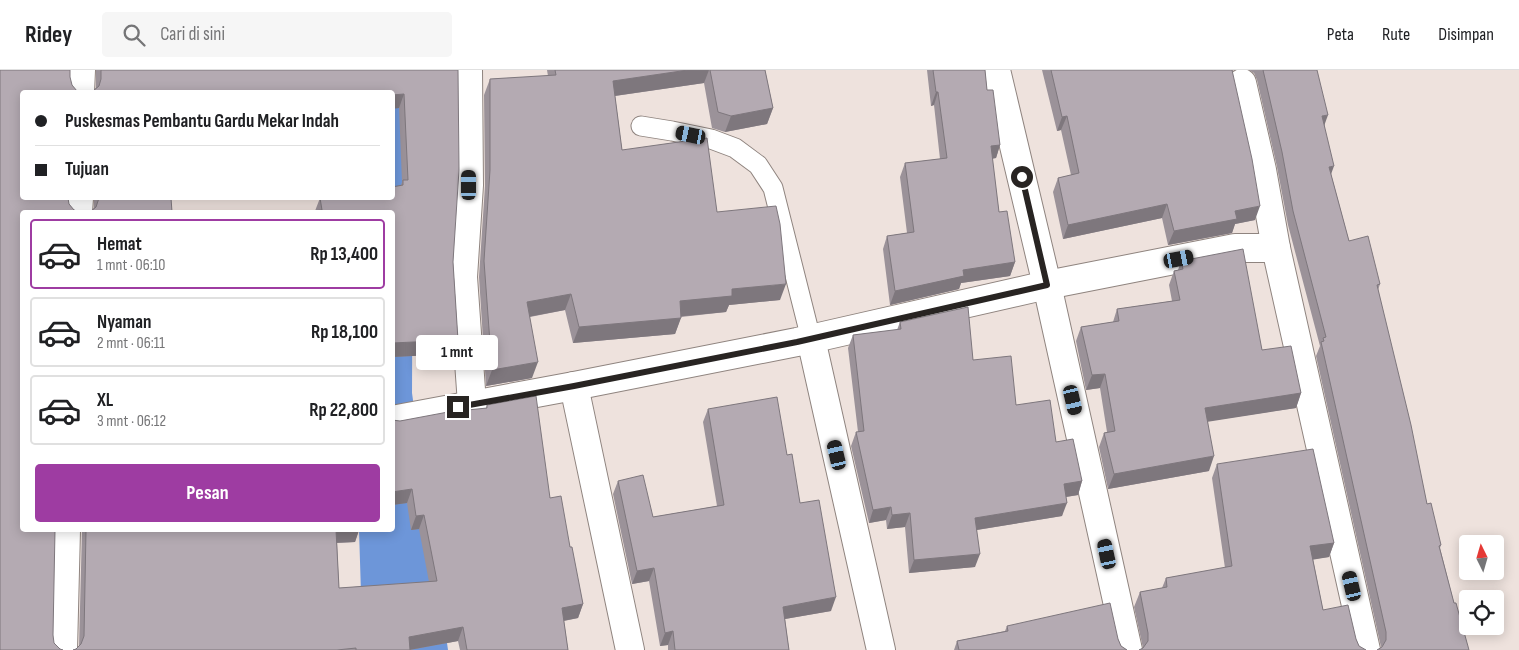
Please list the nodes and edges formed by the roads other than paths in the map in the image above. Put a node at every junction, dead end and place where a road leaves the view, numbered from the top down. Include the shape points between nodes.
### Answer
1 (80, 70) edge
2 (468, 70) edge
3 (996, 70) edge
4 (1242, 83) dead end
5 (80, 90) edge
6 (641, 126) dead end
7 (1276, 248) junction
8 (1047, 285) junction
9 (811, 339) junction
10 (574, 386) junction
11 (472, 404) junction
12 (395, 419) edge
13 (66, 532) edge
14 (62, 650) edge
15 (630, 650) edge
16 (881, 650) edge
17 (1128, 650) edge
18 (1366, 650) edge

1 - 5 street
2 - 11 street via 469,185 463,277
3 - 8 street
4 - 7 street
6 - 9 lane via 711,139 735,148 758,165 773,188
7 - 8 street via 1235,248
7 - 18 street
8 - 9 street
8 - 17 street
9 - 10 street
9 - 16 street
10 - 11 street
10 - 15 street
11 - 12 street
13 - 14 street

